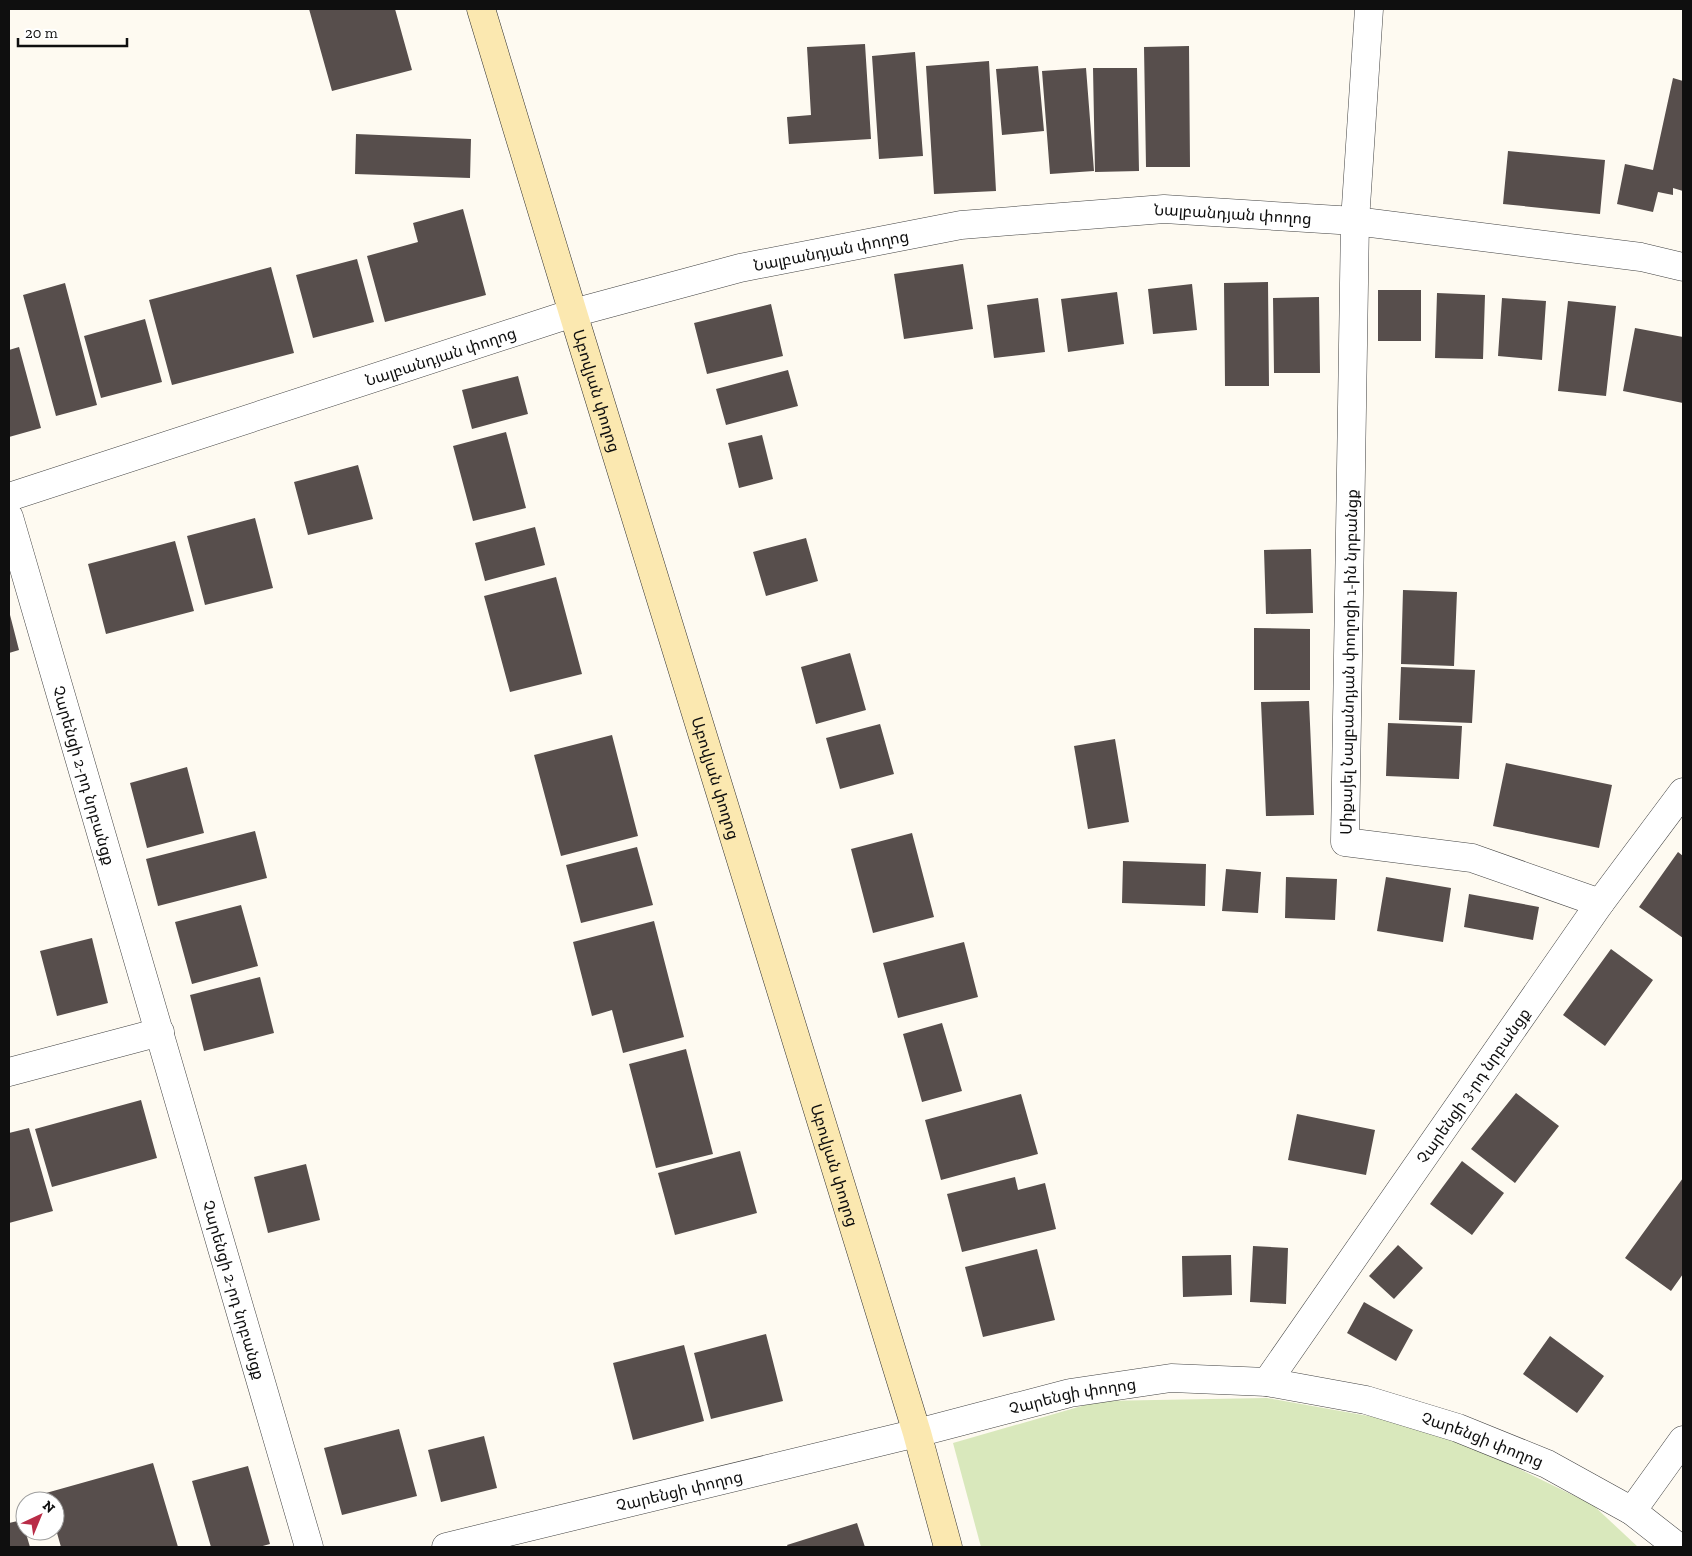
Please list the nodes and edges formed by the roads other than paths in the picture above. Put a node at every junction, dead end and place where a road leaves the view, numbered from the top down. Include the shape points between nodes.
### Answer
1 (481, 9) edge
2 (1369, 9) edge
3 (1355, 221) junction
4 (1683, 267) edge
5 (573, 313) junction
6 (9, 497) edge
7 (9, 517) edge
8 (1683, 792) edge
9 (1600, 903) junction
10 (160, 1032) junction
11 (9, 1072) edge
12 (1267, 1382) junction
13 (917, 1433) junction
14 (1683, 1440) edge
15 (1632, 1511) junction
16 (455, 1546) edge
17 (309, 1547) edge
18 (948, 1547) edge
19 (1678, 1547) edge

1 - 5 main road, Աբովյան փողոց
2 - 3 street
3 - 4 street, Նալբանդյան փողոց via 1642,257
3 - 5 street, Նալբանդյան փողոց via 1164,209 961,224 740,268
3 - 9 street, Միքայել Նալբանդյան փողոցի 1-ին նրբանցք via 1345,842 1472,858
5 - 6 street, Նալբանդյան փողոց
5 - 13 main road, Աբովյան փողոց
7 - 10 street, Չարենցի 2-րդ նրբանցք
8 - 9 street, Չարենցի 3-րդ նրբանցք
9 - 12 street, Չարենցի 3-րդ նրբանցք
10 - 11 street
10 - 17 street, Չարենցի 2-րդ նրբանցք
12 - 13 street, Չարենցի փողոց via 1171,1378 1070,1393
12 - 15 street, Չարենցի փողոց via 1366,1400 1458,1428 1546,1464
13 - 16 street, Չարենցի փողոց
13 - 18 main road, Աբովյան փողոց
14 - 15 street
15 - 19 street, Չարենցի փողոց

